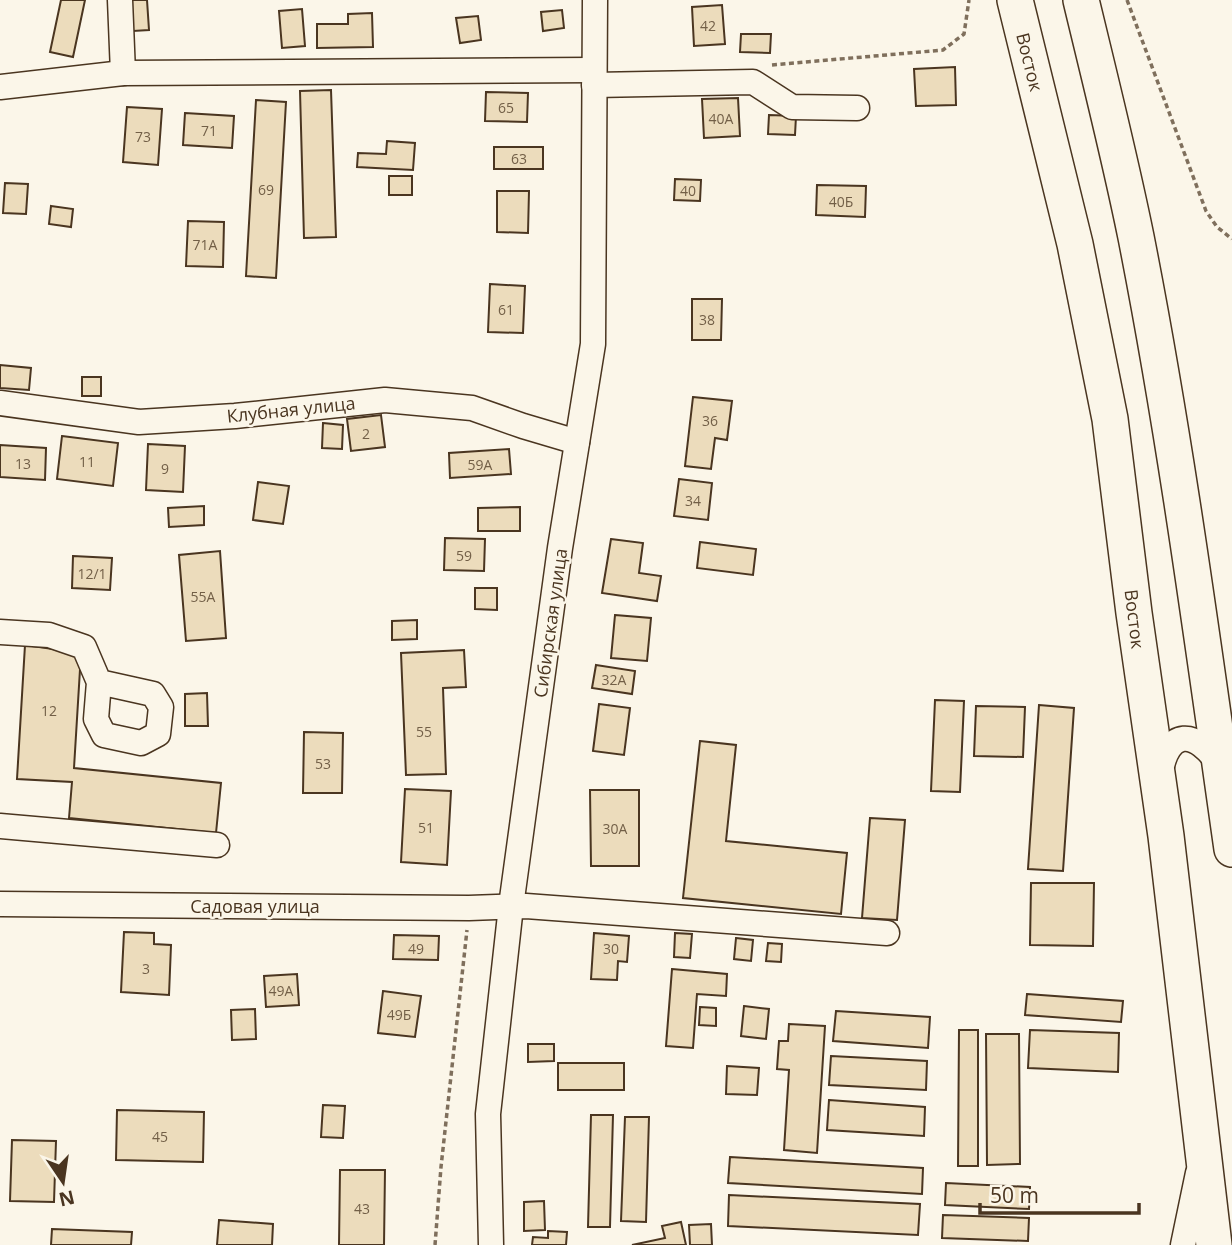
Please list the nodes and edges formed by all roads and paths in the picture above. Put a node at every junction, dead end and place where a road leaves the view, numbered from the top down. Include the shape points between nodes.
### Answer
1 (120, 0) edge
2 (595, 0) edge
3 (969, 0) edge
4 (1015, 0) edge
5 (1127, 0) edge
6 (1084, 10) edge
7 (769, 66) dead end
8 (123, 73) junction
9 (594, 77) junction
10 (0, 87) edge
11 (857, 108) dead end
12 (1232, 239) edge
13 (0, 403) edge
14 (578, 442) junction
15 (0, 632) edge
16 (99, 682) dead end
17 (1220, 766) junction
18 (1159, 785) junction
19 (0, 826) edge
20 (217, 845) dead end
21 (1232, 849) edge
22 (0, 904) edge
23 (511, 906) junction
24 (469, 908) junction
25 (887, 933) dead end
26 (1203, 1149) junction
27 (435, 1245) edge
28 (491, 1245) edge
29 (1183, 1245) edge
30 (1214, 1245) edge

1 - 8 street
2 - 9 street, Сибирская улица
3 - 7 path via 964,34 943,50
4 - 18 highway, Восток via 1075,244 1110,419
5 - 12 path via 1206,211
6 - 17 highway via 1153,329
8 - 9 street
8 - 10 street
9 - 11 street via 753,82 792,107
9 - 14 street, Сибирская улица via 593,344
13 - 14 street, Клубная улица via 139,422 385,400 472,408
14 - 23 street, Сибирская улица
15 - 16 street via 49,635 84,647
17 - 18 street via 1205,746 1181,738 1166,752
17 - 21 highway
18 - 26 highway, Восток
19 - 20 street
22 - 24 street, Садовая улица
23 - 24 street, Садовая улица
23 - 25 street, Садовая улица
23 - 28 street, Сибирская улица via 488,1114
24 - 27 path
26 - 29 street
26 - 30 highway, Восток

